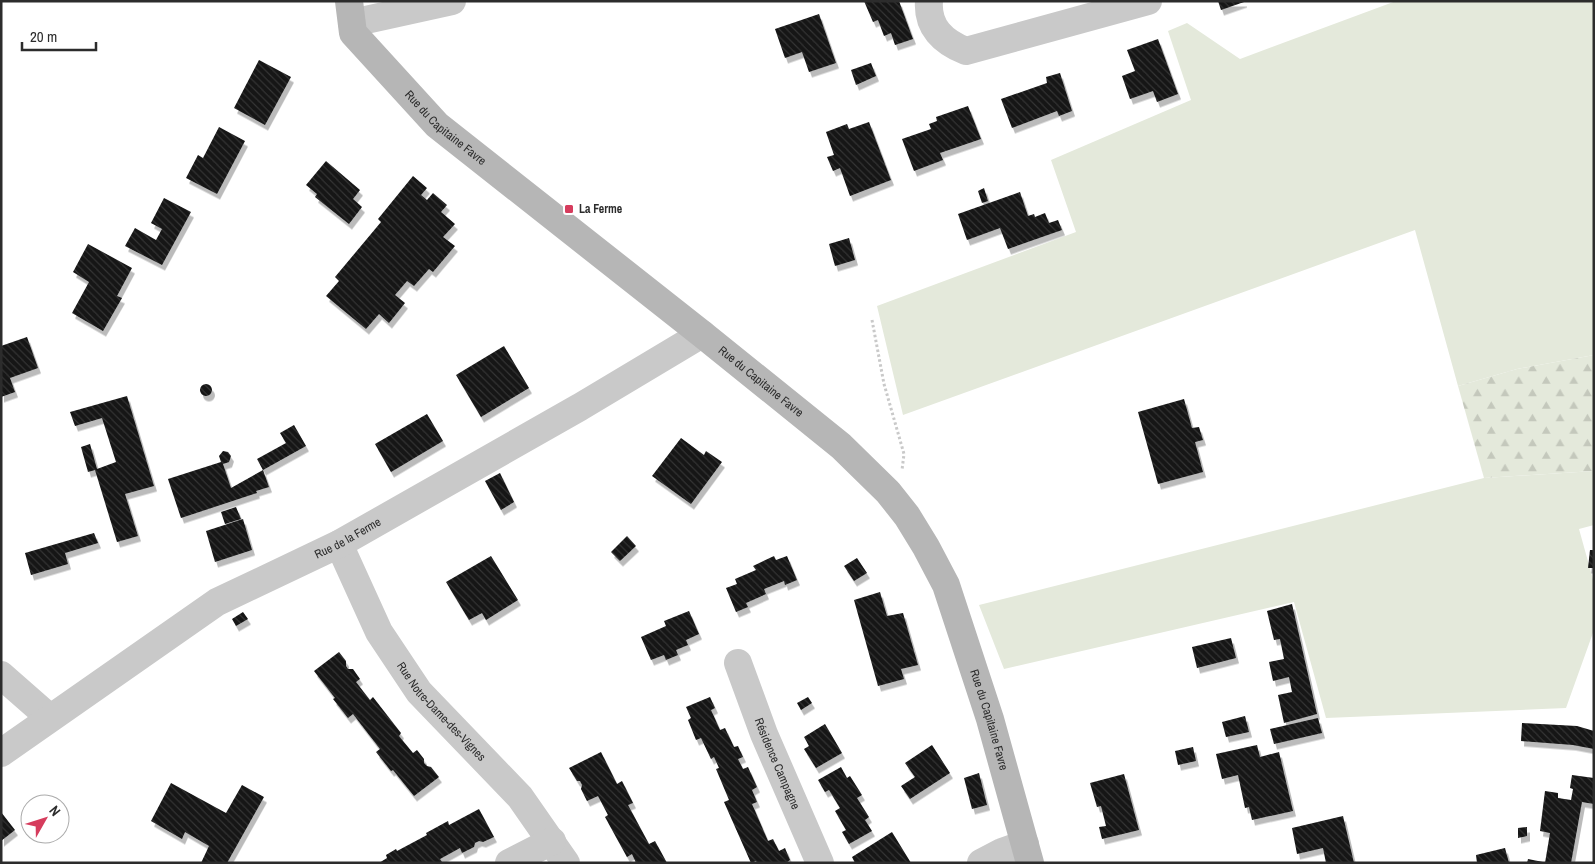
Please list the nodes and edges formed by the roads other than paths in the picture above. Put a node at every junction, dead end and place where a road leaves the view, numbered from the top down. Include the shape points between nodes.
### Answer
1 (452, 1) edge
2 (930, 1) edge
3 (1148, 1) edge
4 (350, 12) edge
5 (702, 334) junction
6 (339, 544) junction
7 (738, 662) dead end
8 (1, 675) edge
9 (50, 718) junction
10 (1, 753) edge
11 (559, 852) edge
12 (1028, 853) edge
13 (509, 863) edge
14 (820, 863) edge
15 (981, 863) edge

1 - 4 street
2 - 3 street via 933,26 952,46 966,51
4 - 5 street, Rue du Capitaine Favre via 353,33 436,125
5 - 6 street, Rue de la Ferme
5 - 12 street, Rue du Capitaine Favre via 840,446 888,492 926,546 946,585 990,719
6 - 9 street, Rue de la Ferme via 217,602
6 - 11 street, Rue Notre-Dame-des-Vignes via 379,632 419,692 520,797
7 - 14 street, Résidence Campagne via 764,734
8 - 9 street
9 - 10 street, Rue de la Ferme
11 - 13 street
12 - 15 street via 1002,852

